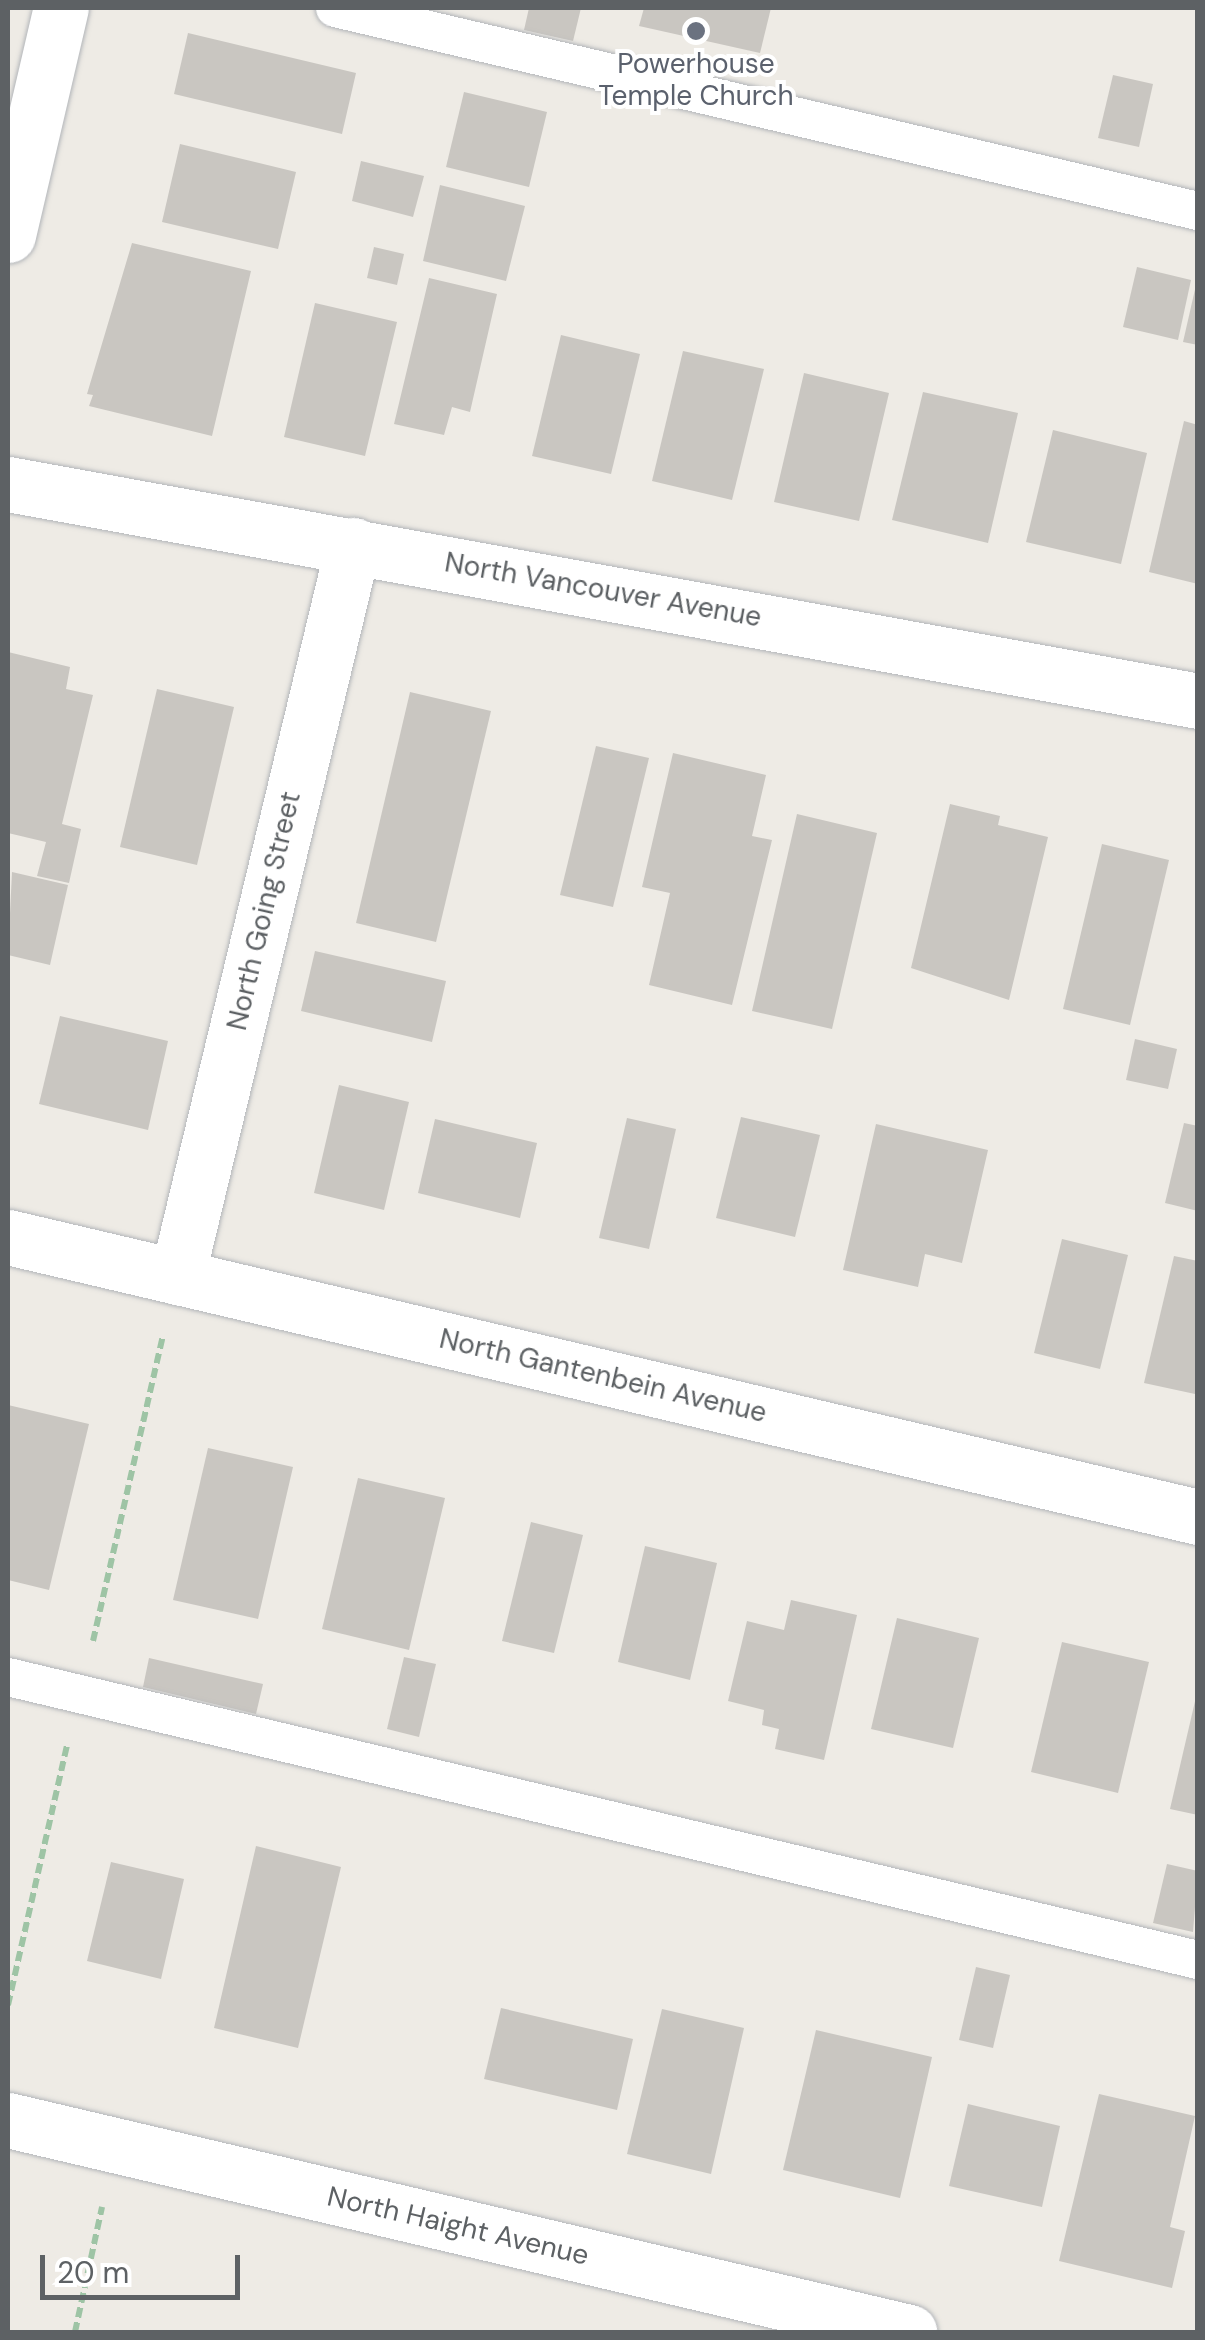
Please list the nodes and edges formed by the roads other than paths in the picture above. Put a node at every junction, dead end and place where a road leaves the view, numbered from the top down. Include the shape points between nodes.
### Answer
1 (61, 8) edge
2 (335, 8) edge
3 (1198, 212) edge
4 (8, 235) edge
5 (8, 484) edge
6 (352, 545) junction
7 (1198, 702) edge
8 (8, 1237) edge
9 (177, 1277) junction
10 (1198, 1517) edge
11 (8, 1677) edge
12 (1198, 1960) edge
13 (8, 2120) edge
14 (909, 2332) edge

1 - 4 street
2 - 3 lane
5 - 6 street, North Vancouver Avenue
6 - 7 street, North Vancouver Avenue
6 - 9 street, North Going Street
8 - 9 street, North Gantenbein Avenue
9 - 10 street, North Gantenbein Avenue
11 - 12 lane
13 - 14 street, North Haight Avenue

